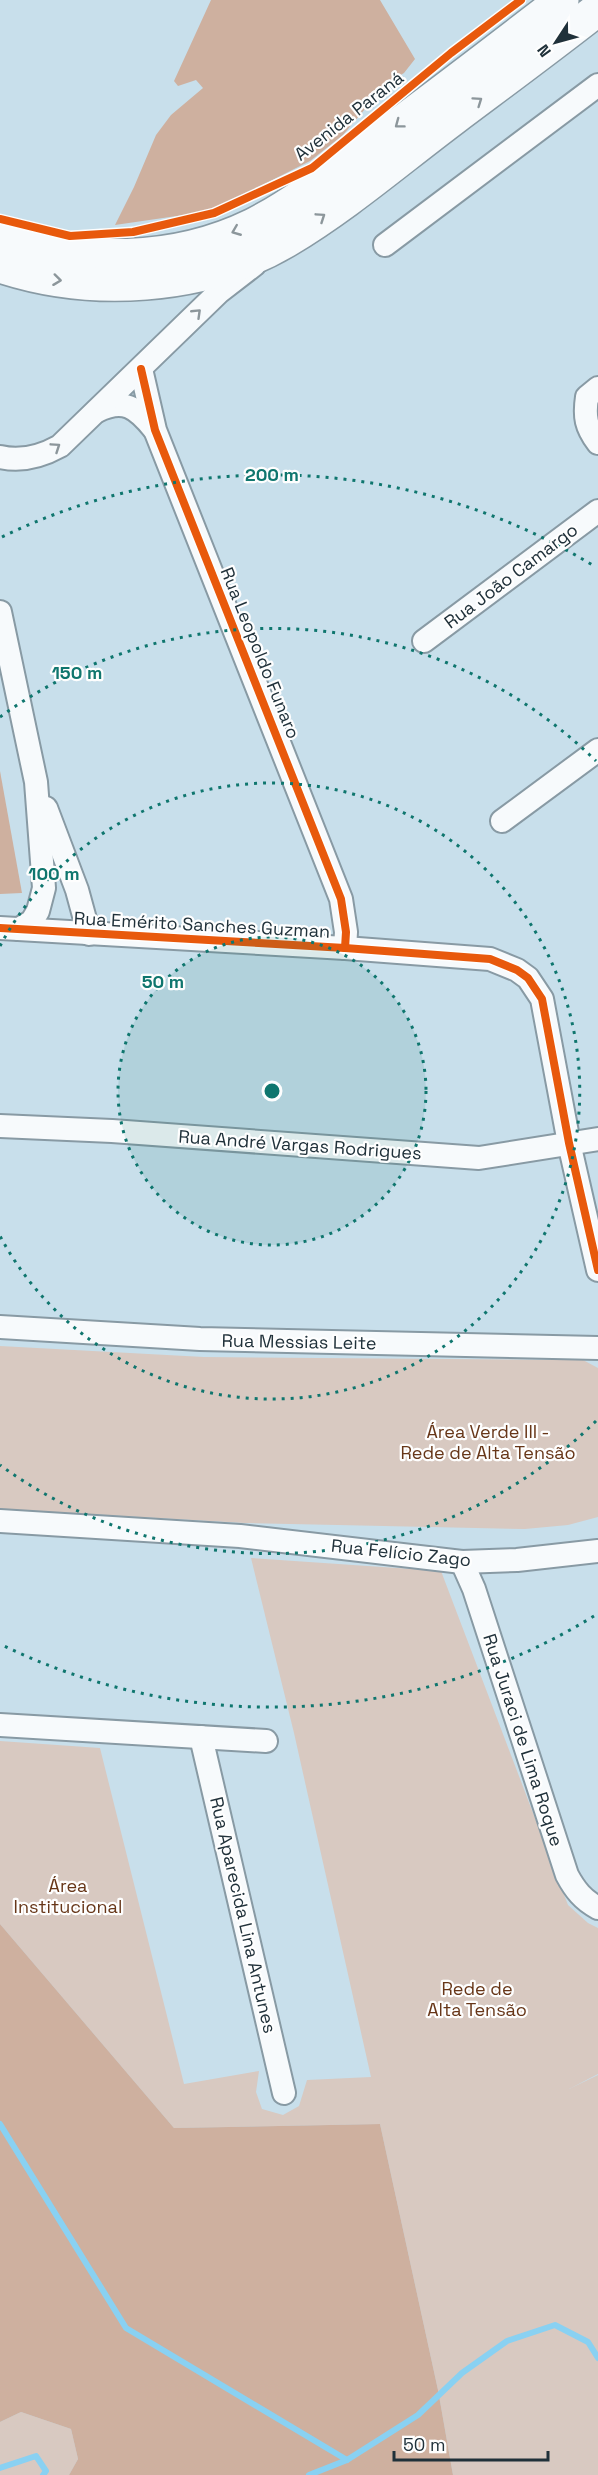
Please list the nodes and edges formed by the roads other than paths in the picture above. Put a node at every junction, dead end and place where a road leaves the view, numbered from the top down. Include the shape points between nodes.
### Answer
1 (562, 0) edge
2 (598, 9) edge
3 (598, 85) edge
4 (0, 237) edge
5 (284, 242) junction
6 (385, 245) dead end
7 (0, 266) edge
8 (141, 369) junction
9 (598, 388) edge
10 (97, 411) junction
11 (155, 430) junction
12 (598, 443) edge
13 (0, 457) edge
14 (598, 511) edge
15 (0, 612) edge
16 (424, 641) dead end
17 (598, 750) edge
18 (36, 782) junction
19 (502, 821) dead end
20 (9, 928) edge
21 (89, 934) junction
22 (345, 948) junction
23 (0, 1126) edge
24 (598, 1139) edge
25 (568, 1143) junction
26 (598, 1270) edge
27 (0, 1327) edge
28 (598, 1348) edge
29 (0, 1521) edge
30 (598, 1551) edge
31 (462, 1562) junction
32 (0, 1725) edge
33 (201, 1737) junction
34 (266, 1741) dead end
35 (598, 1908) edge
36 (284, 2093) dead end

1 -> 4 main road, Avenida Paraná via 326,179 252,225 202,245 117,257 47,250
5 -> 2 main road via 358,192
3 - 6 street
7 -> 5 main road via 42,278 76,282 165,281 239,262
8 -> 5 street via 219,292
8 - 10 street
8 - 11 street, Rua Leopoldo Funaro
9 - 12 street via 587,397 584,414
10 - 11 street, Rua Leopoldo Funaro via 119,404 133,408
13 -> 10 street via 45,454 60,446
11 - 22 street, Rua Leopoldo Funaro via 341,899
14 - 16 street, Rua João Camargo
15 - 18 street
17 - 19 street
18 - 20 street via 44,888 32,921
18 - 21 street via 77,890
20 - 21 street, Rua Emérito Sanches Guzman
21 - 22 street, Rua Emérito Sanches Guzman
22 - 25 street, Rua Emérito Sanches Guzman via 490,959 528,978 542,999
23 - 25 street, Rua André Vargas Rodrigues via 479,1158
24 - 25 street, Rua André Vargas Rodrigues
25 - 26 street, Rua Emérito Sanches Guzman
27 - 28 street, Rua Messias Leite via 200,1340
29 - 31 street, Rua Felício Zago via 240,1536
30 - 31 street, Rua Felício Zago
31 - 35 street, Rua Juraci de Lima Roque via 567,1875 580,1896
32 - 33 street
33 - 34 street
33 - 36 street, Rua Aparecida Lina Antunes

